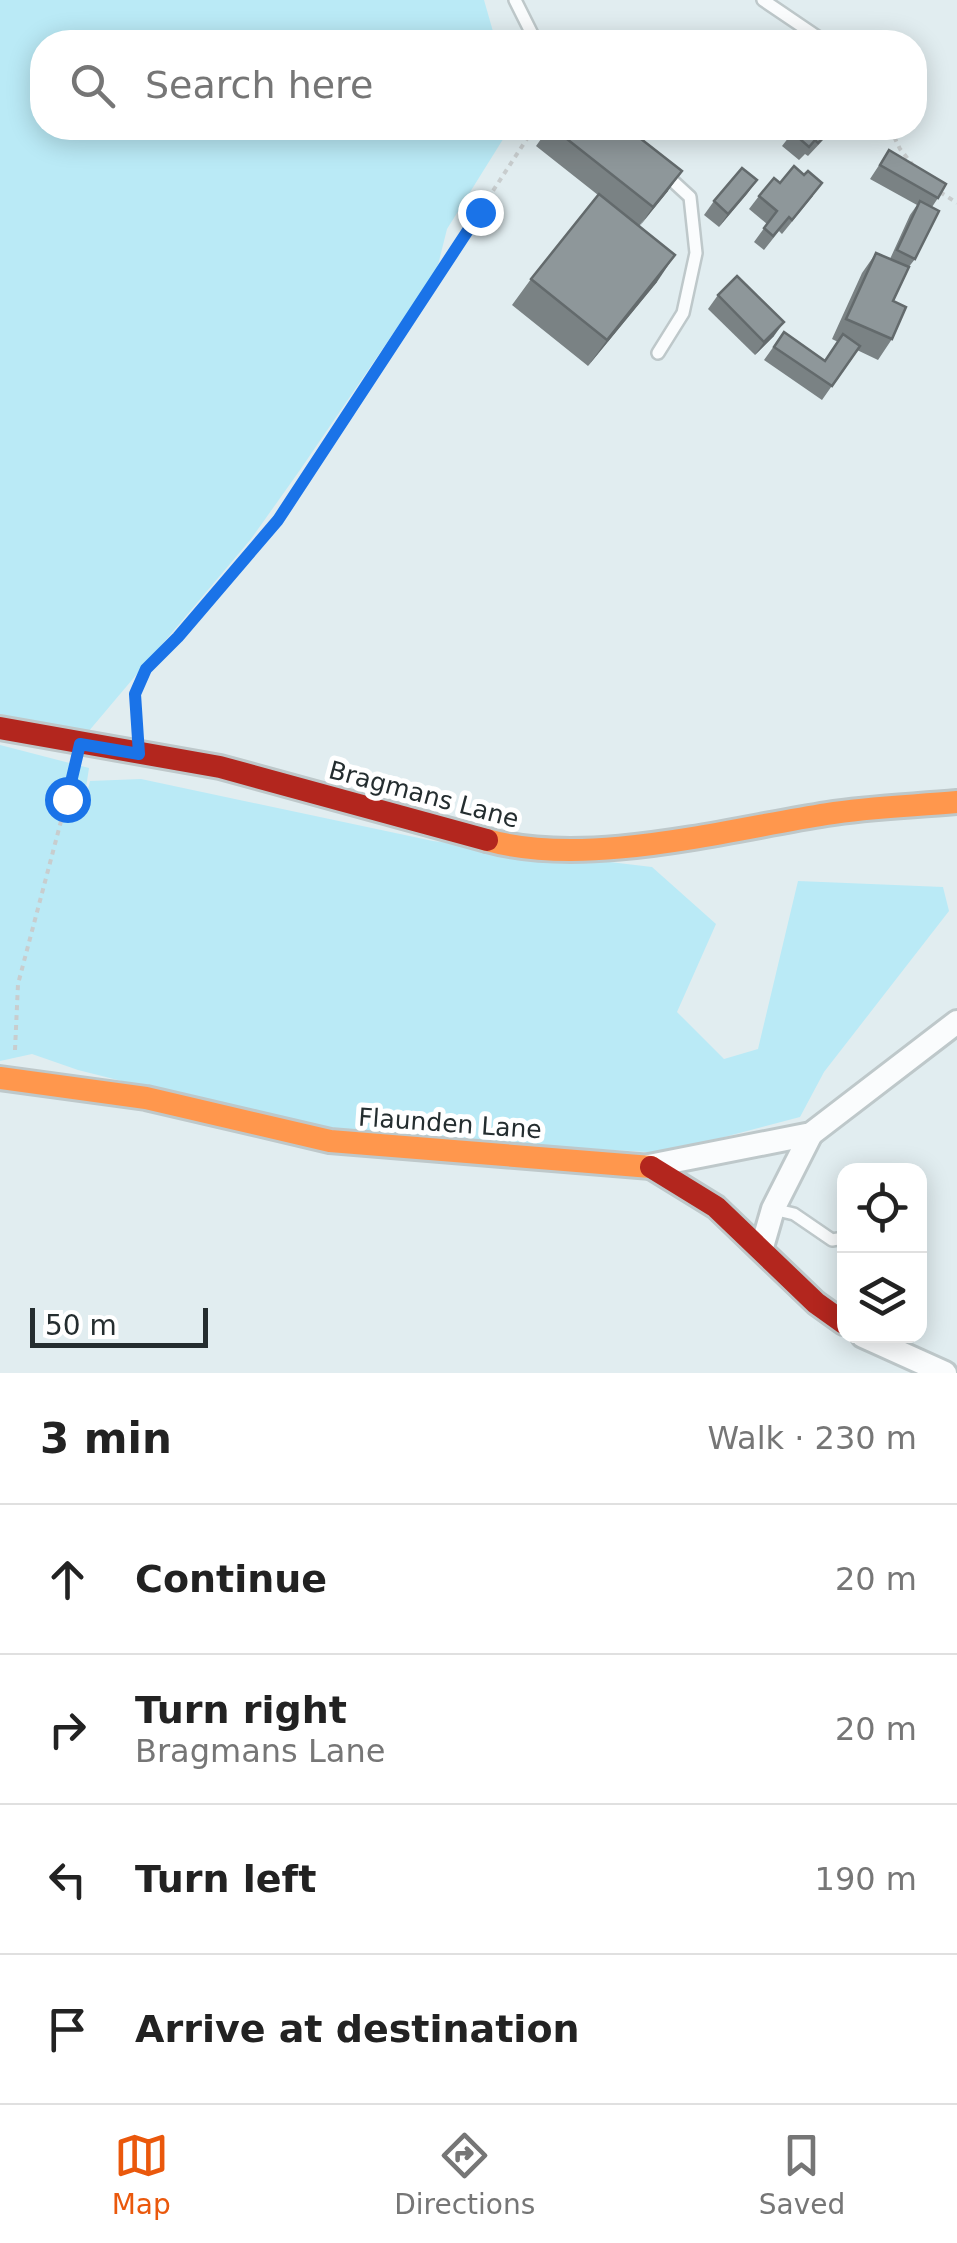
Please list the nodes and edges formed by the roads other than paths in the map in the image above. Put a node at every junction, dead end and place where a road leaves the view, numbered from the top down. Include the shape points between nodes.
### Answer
1 (515, 0) edge
2 (763, 0) edge
3 (530, 30) edge
4 (807, 30) edge
5 (652, 162) edge
6 (658, 353) dead end
7 (0, 728) edge
8 (957, 802) edge
9 (957, 1022) edge
10 (8, 1079) edge
11 (811, 1134) junction
12 (648, 1166) junction
13 (773, 1208) junction
14 (837, 1239) edge
15 (762, 1247) junction
16 (837, 1318) edge
17 (879, 1343) edge
18 (945, 1373) edge

1 - 3 lane
2 - 4 lane
5 - 6 lane via 690,197 696,253 683,313
7 - 8 street, Bragmans Lane via 220,767 522,850 644,846 832,813
9 - 11 street
10 - 12 street, Flaunden Lane via 146,1098 330,1141
11 - 12 street
11 - 13 street
12 - 15 street, Flaunden Lane via 716,1207
13 - 14 lane
13 - 15 street
15 - 16 street, Flaunden Lane
17 - 18 street

